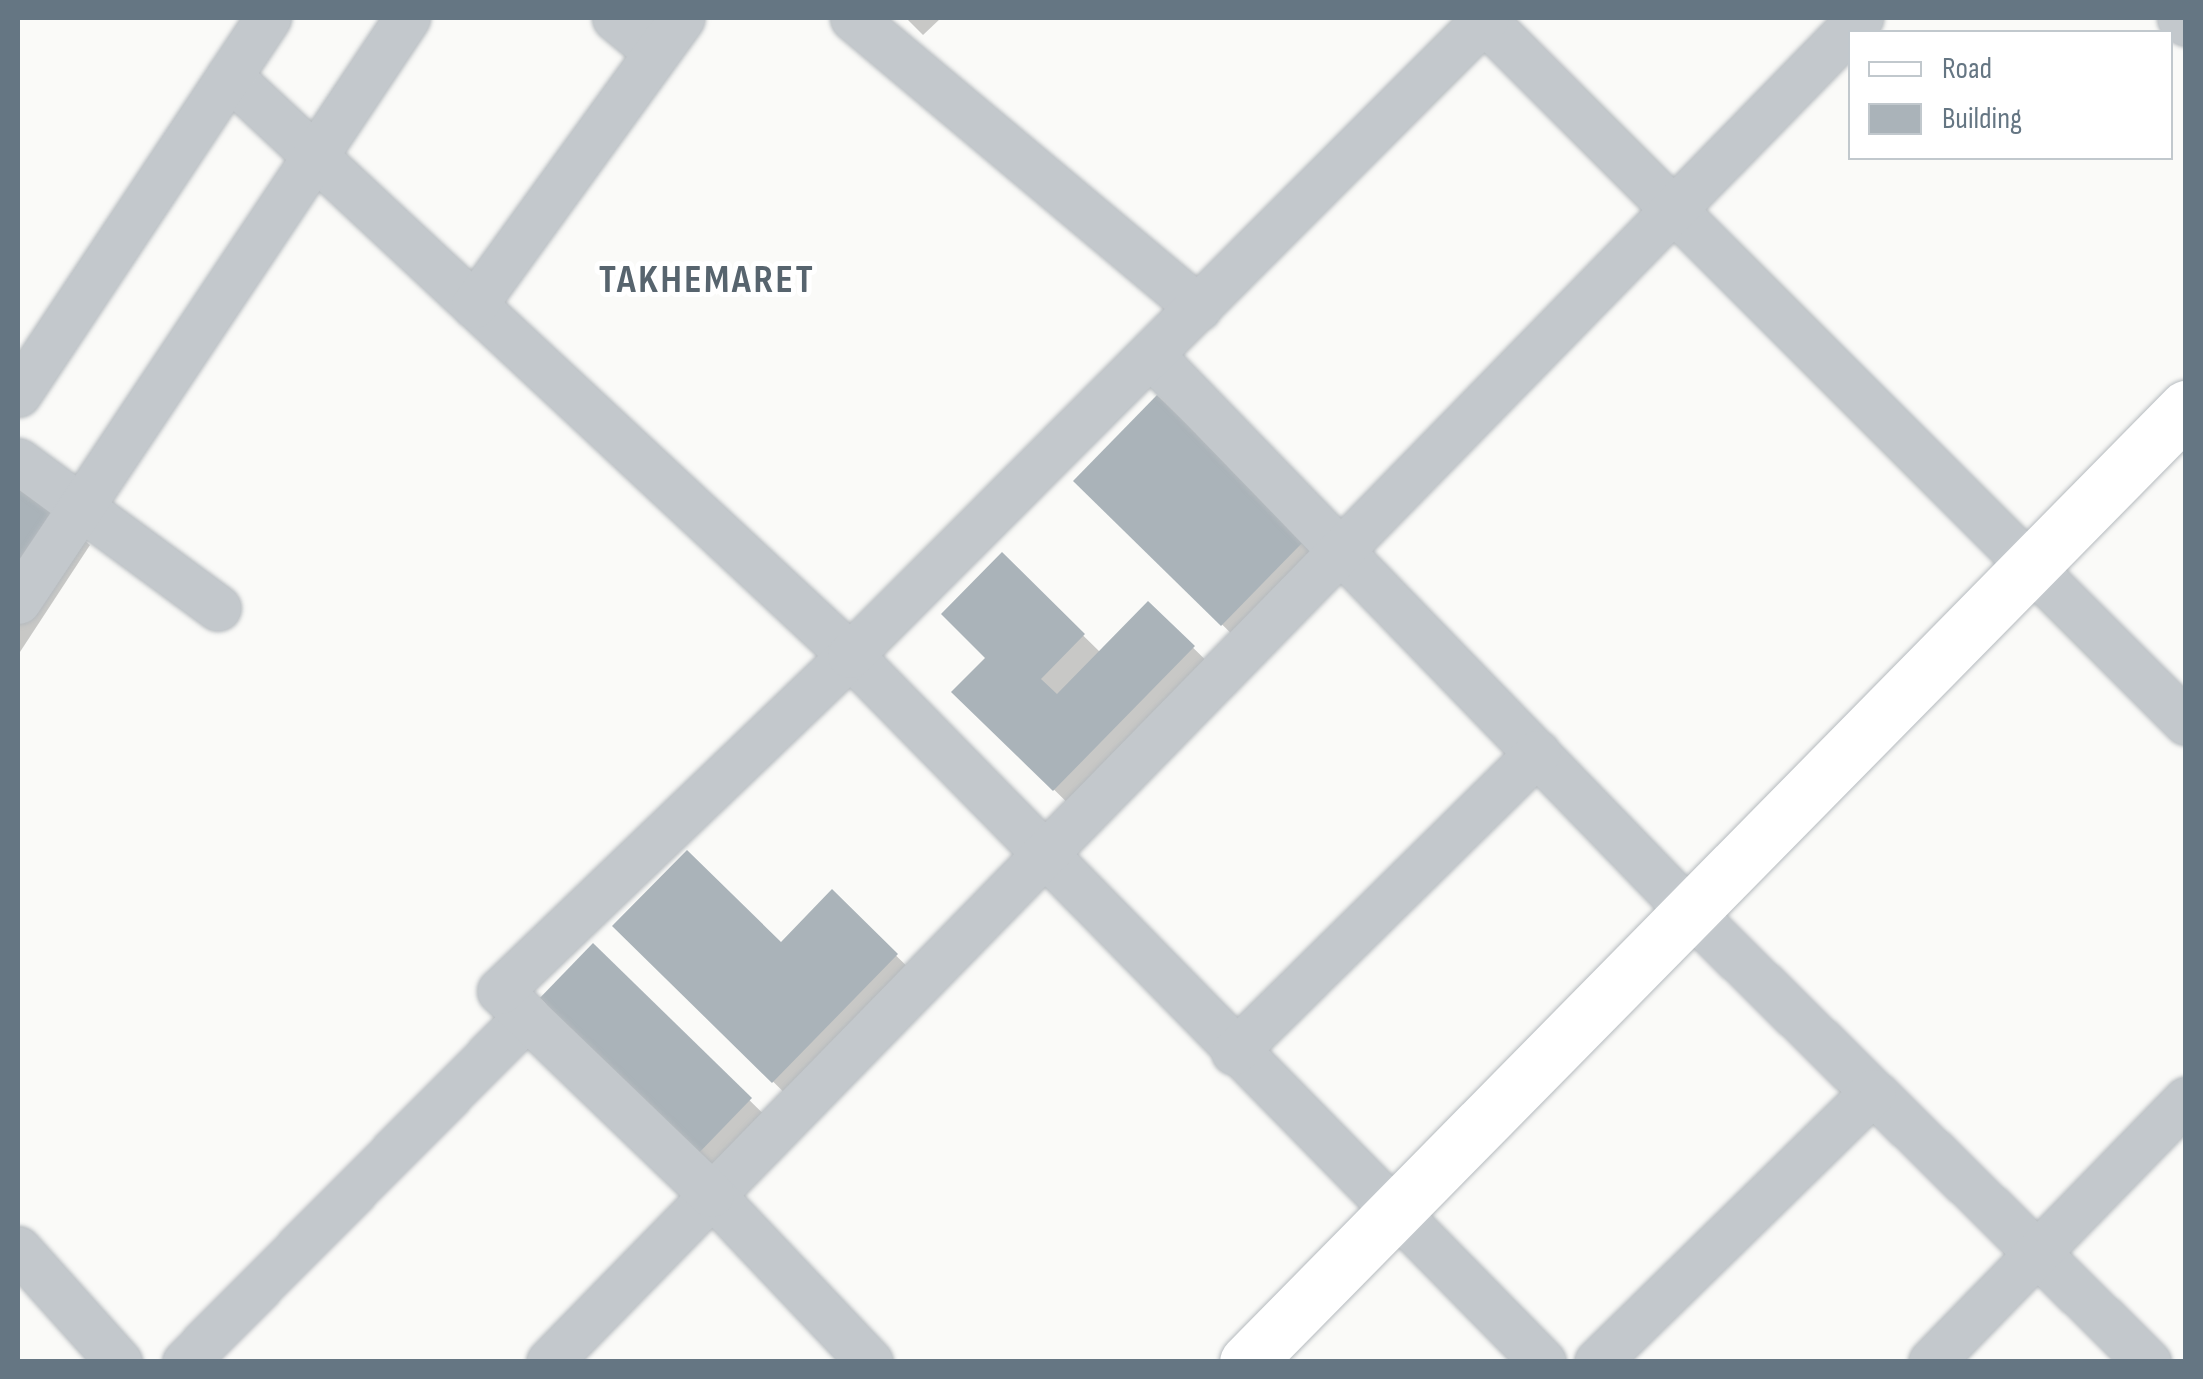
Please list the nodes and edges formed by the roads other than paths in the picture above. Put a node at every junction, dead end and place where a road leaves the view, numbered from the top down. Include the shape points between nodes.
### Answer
1 (268, 18) edge
2 (406, 18) edge
3 (616, 18) edge
4 (853, 18) edge
5 (1484, 18) edge
6 (2180, 18) edge
7 (2186, 23) edge
8 (1848, 30) edge
9 (668, 34) edge
10 (229, 76) junction
11 (314, 156) junction
12 (1672, 209) junction
13 (474, 305) junction
14 (1198, 308) junction
15 (1151, 355) junction
16 (18, 394) edge
17 (2186, 408) edge
18 (18, 461) edge
19 (80, 507) junction
20 (1339, 548) junction
21 (2030, 566) junction
22 (18, 601) edge
23 (218, 608) dead end
24 (850, 655) junction
25 (2186, 722) edge
26 (1537, 753) junction
27 (1042, 850) junction
28 (1693, 915) junction
29 (527, 1016) junction
30 (1234, 1052) junction
31 (1873, 1092) junction
32 (2186, 1100) edge
33 (710, 1194) junction
34 (1394, 1215) junction
35 (18, 1249) edge
36 (2037, 1252) junction
37 (192, 1360) edge
38 (119, 1362) edge
39 (549, 1362) edge
40 (870, 1362) edge
41 (1248, 1362) edge
42 (1543, 1362) edge
43 (1597, 1362) edge
44 (1931, 1362) edge
45 (2148, 1362) edge

1 - 10 street
2 - 11 street
3 - 9 street
4 - 14 street
5 - 12 street
5 - 14 street
6 - 7 street
8 - 12 street
9 - 13 street
10 - 11 street
10 - 16 street
11 - 13 street
11 - 19 street
12 - 20 street
12 - 21 street
13 - 24 street
14 - 15 street
15 - 20 street
15 - 24 street
17 - 21 main road
18 - 19 street
19 - 22 street
19 - 23 street
20 - 26 street
20 - 27 street
21 - 25 street
21 - 28 main road
24 - 27 street
24 - 29 street via 500,991
26 - 28 street
26 - 30 street
27 - 30 street
27 - 33 street
28 - 31 street
28 - 34 main road
29 - 33 street
29 - 37 street
30 - 34 street
31 - 36 street
31 - 43 street
32 - 36 street
33 - 39 street
33 - 40 street
34 - 41 main road
34 - 42 street
35 - 38 street
36 - 44 street
36 - 45 street

